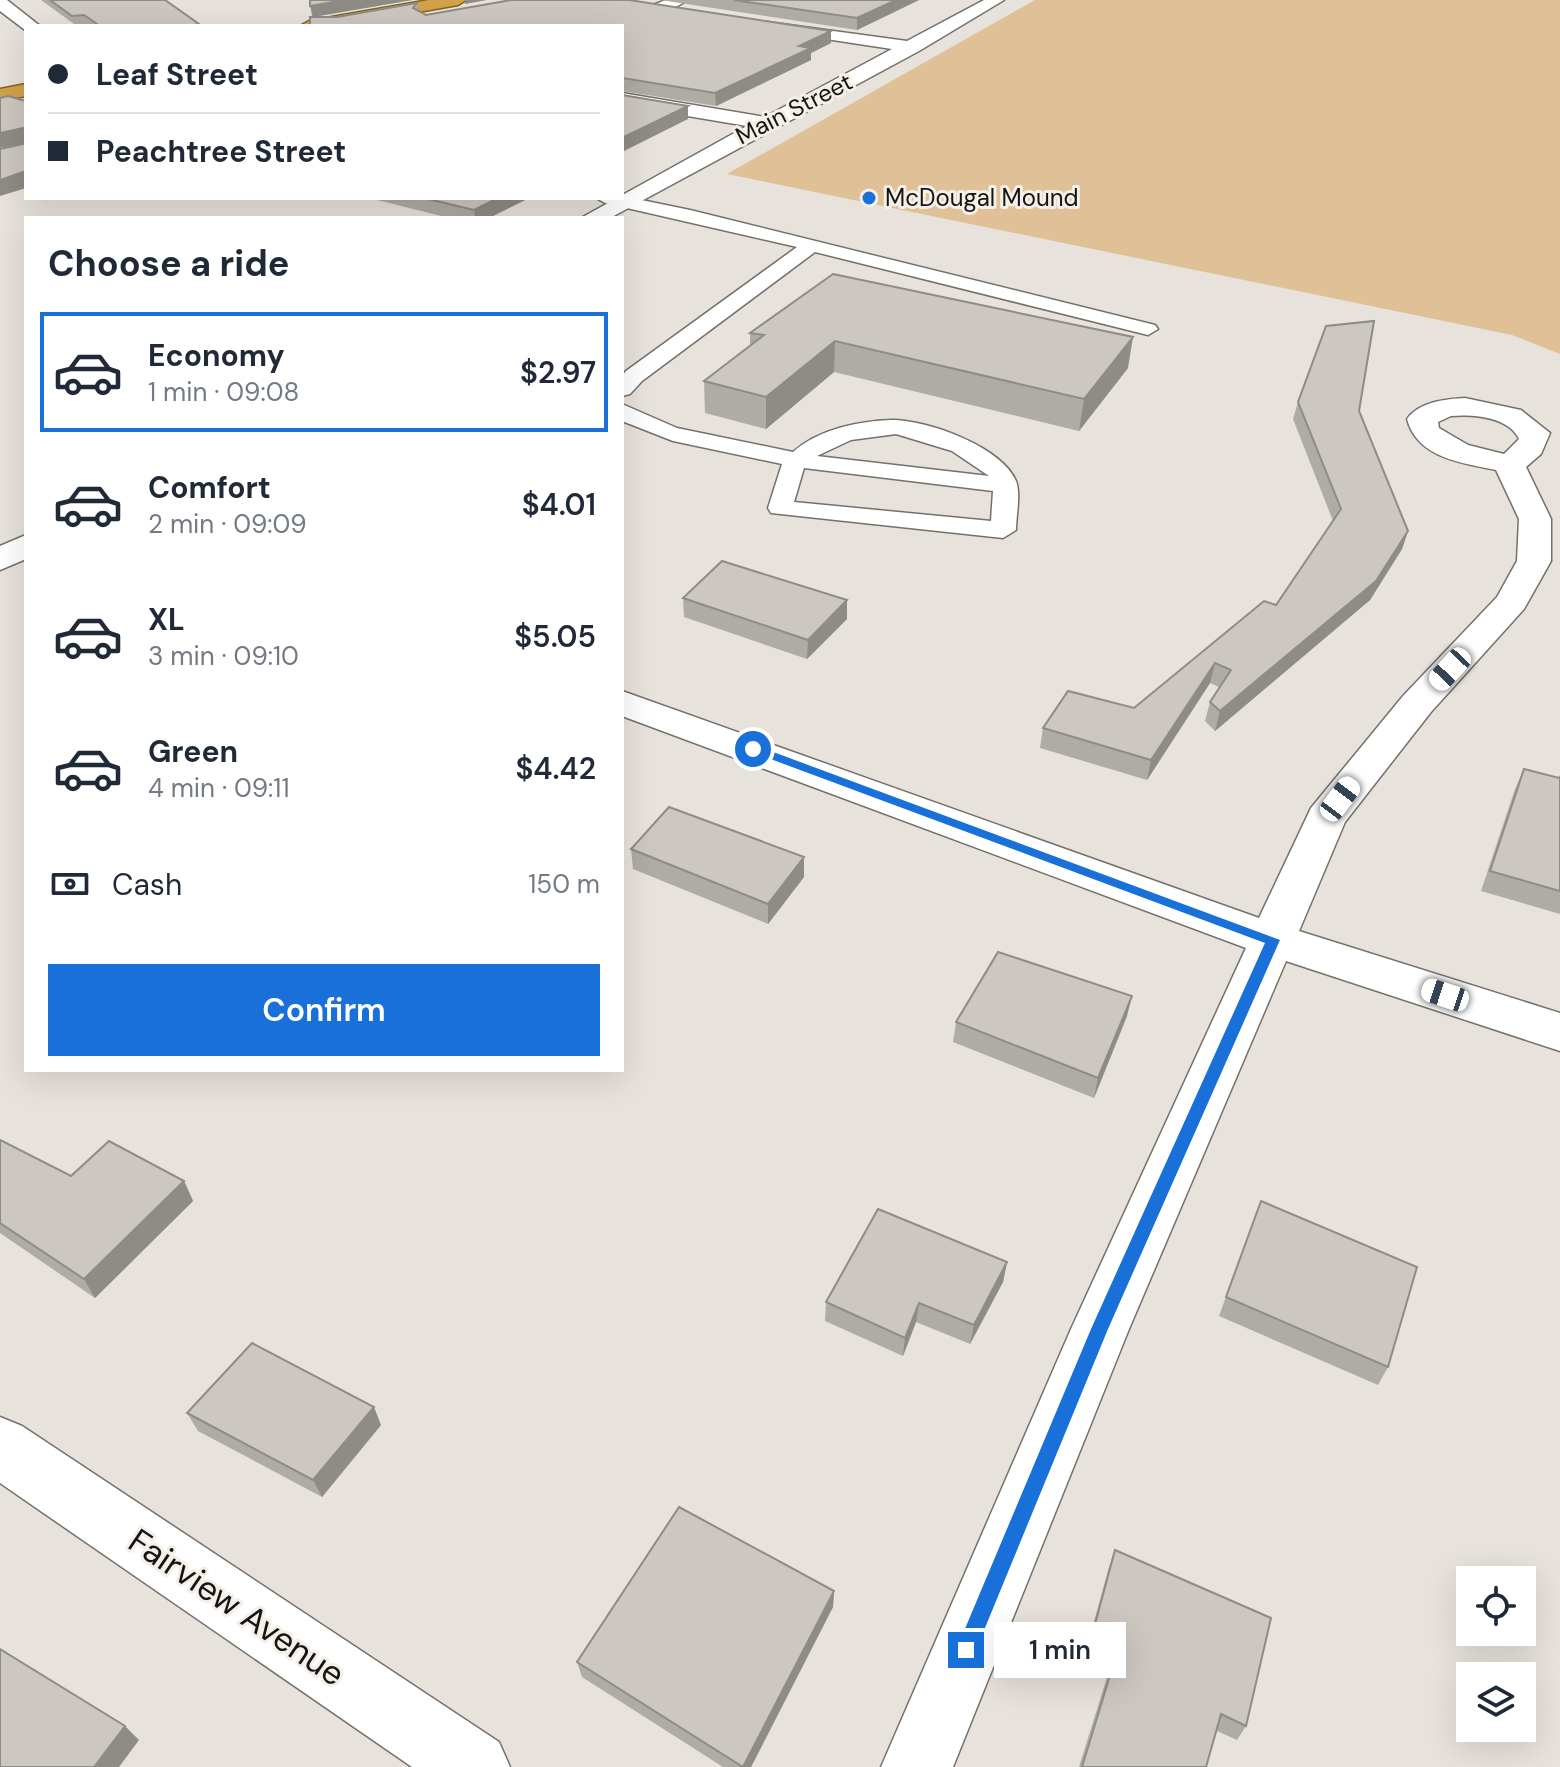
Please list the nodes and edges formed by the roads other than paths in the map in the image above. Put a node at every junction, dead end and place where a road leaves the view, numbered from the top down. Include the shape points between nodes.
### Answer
1 (996, 0) edge
2 (0, 4) edge
3 (465, 5) edge
4 (684, 7) edge
5 (652, 8) edge
6 (748, 22) edge
7 (28, 24) edge
8 (324, 24) edge
9 (394, 24) edge
10 (913, 47) junction
11 (24, 76) edge
12 (0, 80) edge
13 (24, 90) edge
14 (0, 95) edge
15 (624, 99) edge
16 (764, 123) junction
17 (624, 195) edge
18 (614, 200) edge
19 (595, 216) edge
20 (812, 245) junction
21 (1148, 329) dead end
22 (624, 387) edge
23 (624, 412) edge
24 (795, 462) junction
25 (1509, 464) dead end
26 (1006, 485) junction
27 (24, 546) edge
28 (0, 560) edge
29 (624, 704) edge
30 (1273, 940) junction
31 (1560, 1032) edge
32 (0, 1447) edge
33 (474, 1767) edge
34 (917, 1767) edge

1 - 10 street, Main Street
2 - 7 street
3 - 8 highway
3 - 9 highway
4 - 5 street
6 - 10 street
10 - 16 street, Main Street
11 - 12 highway
13 - 14 highway
15 - 16 street
16 - 17 street, Main Street
18 - 19 street, Main Street
18 - 20 lane
20 - 21 lane
20 - 22 lane
23 - 24 lane via 685,437
24 - 26 lane
24 - 26 lane via 833,437 896,427 968,450 994,465
24 - 26 lane via 780,508 1003,530
25 - 30 street via 1535,519 1534,561 1512,602 1417,704 1326,818
27 - 28 street
29 - 30 street
30 - 31 street
30 - 34 street via 1100,1329
32 - 33 street, Fairview Avenue

